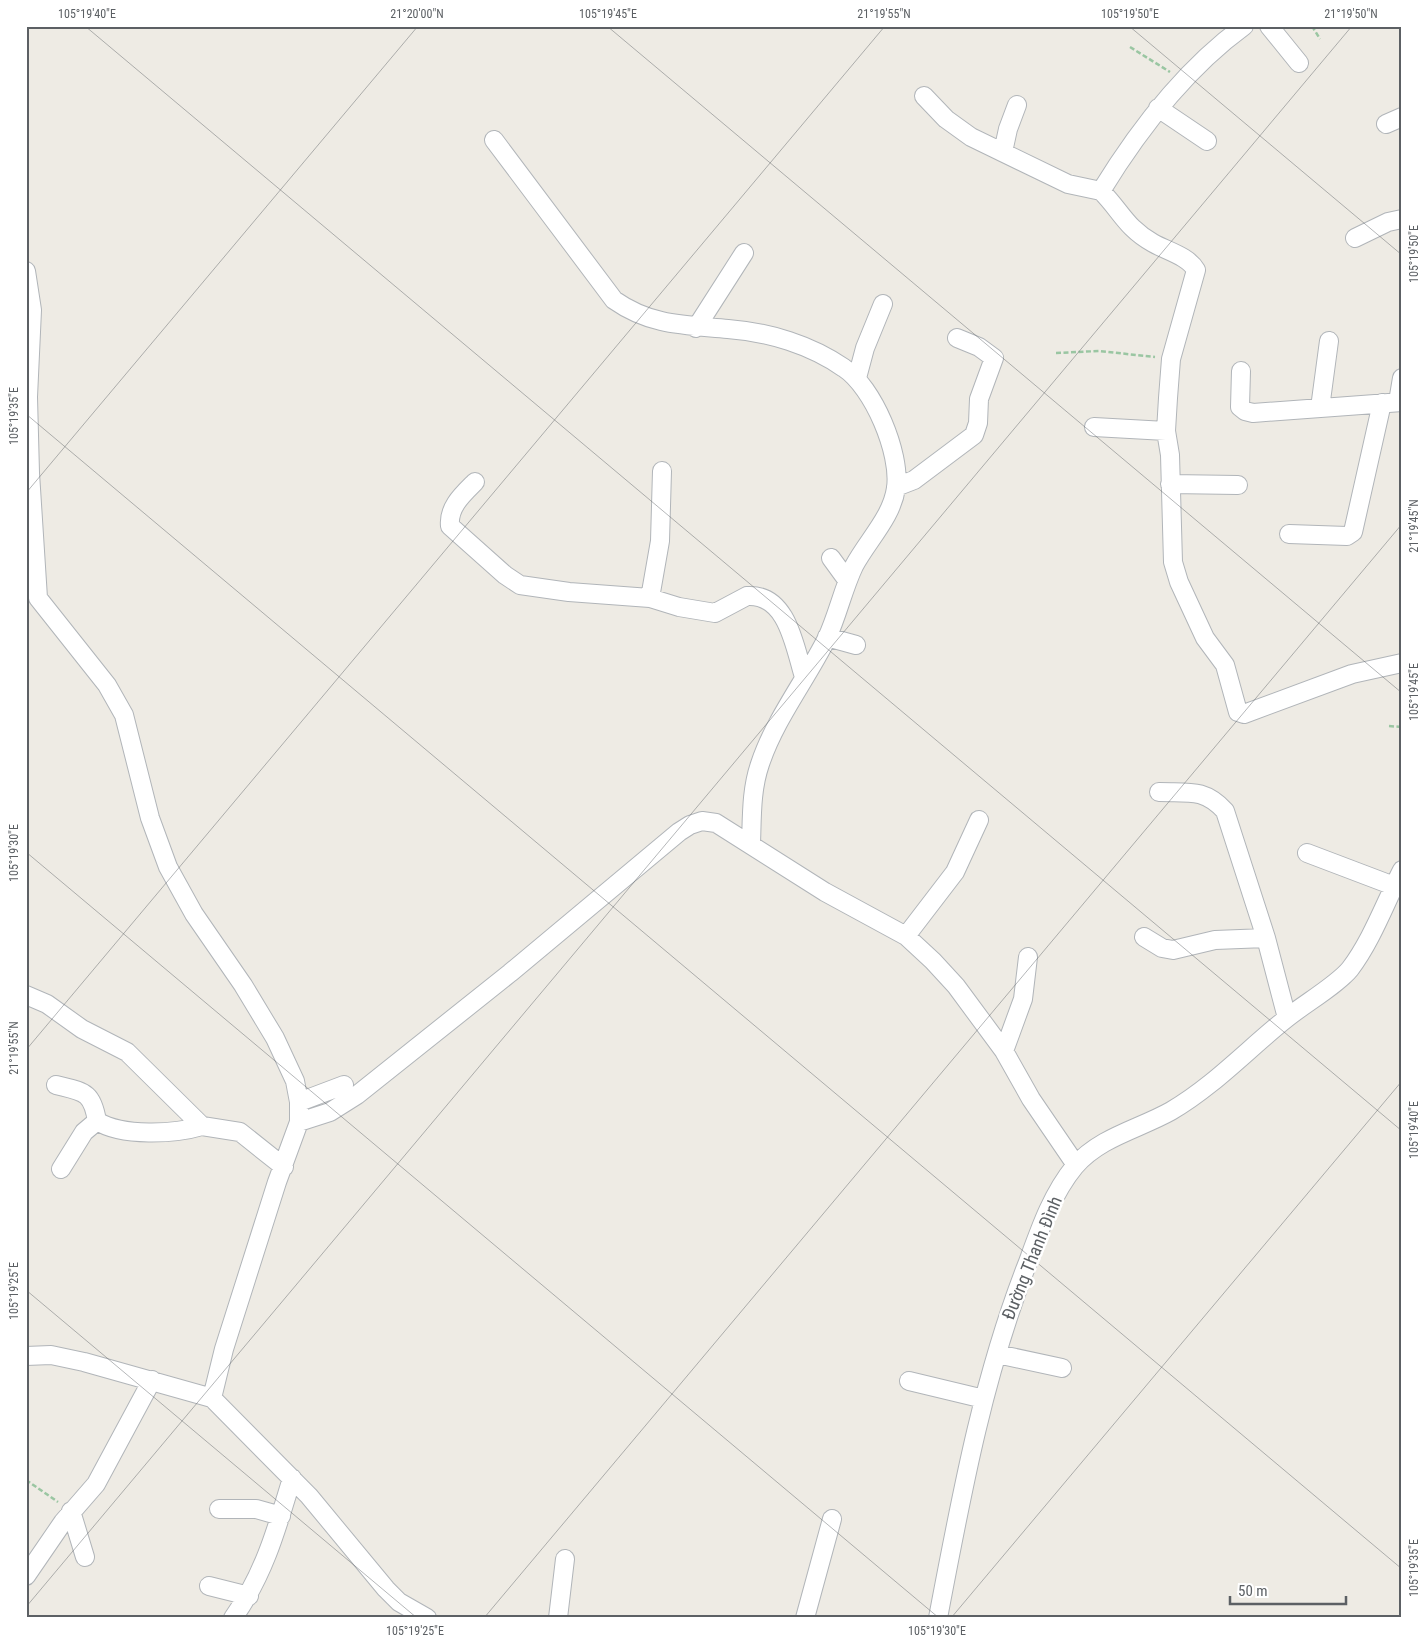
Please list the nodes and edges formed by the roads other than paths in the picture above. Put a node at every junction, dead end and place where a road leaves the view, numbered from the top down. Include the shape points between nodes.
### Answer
1 (1244, 26) edge
2 (1269, 26) edge
3 (1299, 63) dead end
4 (924, 96) dead end
5 (1017, 105) dead end
6 (1158, 108) junction
7 (494, 140) dead end
8 (1207, 141) dead end
9 (1003, 152) junction
10 (1101, 191) junction
11 (1402, 219) edge
12 (1356, 238) dead end
13 (744, 253) dead end
14 (26, 271) edge
15 (883, 304) dead end
16 (696, 328) junction
17 (958, 338) dead end
18 (1329, 341) dead end
19 (1241, 371) dead end
20 (859, 372) junction
21 (1402, 378) edge
22 (880, 389) dead end
23 (1394, 402) edge
24 (1320, 408) junction
25 (1094, 427) dead end
26 (1166, 431) junction
27 (28, 444) edge
28 (662, 471) dead end
29 (476, 482) dead end
30 (1170, 484) junction
31 (1238, 484) dead end
32 (896, 487) junction
33 (1289, 534) dead end
34 (831, 558) dead end
35 (847, 580) junction
36 (650, 598) junction
37 (32, 600) edge
38 (827, 637) junction
39 (856, 646) dead end
40 (1402, 663) edge
41 (804, 677) junction
42 (1159, 792) dead end
43 (979, 820) dead end
44 (751, 844) junction
45 (1307, 853) dead end
46 (1402, 870) edge
47 (1394, 886) junction
48 (906, 936) junction
49 (1144, 937) dead end
50 (1266, 938) junction
51 (1028, 957) dead end
52 (26, 995) edge
53 (1286, 1018) junction
54 (1004, 1051) junction
55 (56, 1085) dead end
56 (344, 1085) dead end
57 (299, 1102) junction
58 (97, 1121) junction
59 (299, 1122) junction
60 (202, 1126) junction
61 (1076, 1165) junction
62 (284, 1166) junction
63 (61, 1169) dead end
64 (997, 1354) junction
65 (26, 1356) edge
66 (1062, 1368) dead end
67 (152, 1380) junction
68 (909, 1380) dead end
69 (212, 1398) junction
70 (984, 1399) junction
71 (292, 1478) junction
72 (219, 1509) dead end
73 (71, 1511) junction
74 (281, 1516) junction
75 (832, 1519) dead end
76 (85, 1557) dead end
77 (565, 1558) dead end
78 (26, 1576) edge
79 (209, 1586) dead end
80 (249, 1596) junction
81 (233, 1618) edge
82 (427, 1618) edge
83 (558, 1618) edge
84 (805, 1618) edge
85 (938, 1618) edge

1 - 6 street via 1222,42
2 - 3 street
4 - 9 street via 946,119 971,137
5 - 9 street
6 - 8 street
6 - 10 street
7 - 16 street via 614,300 648,318
9 - 10 street via 1068,184
10 - 26 street via 1137,233 1189,261 1196,270 1171,359
11 - 12 street via 1388,222
13 - 16 street
14 - 27 street via 32,310
15 - 20 street
16 - 20 street via 729,329 778,338 825,355
17 - 32 street via 994,358 980,399 974,435 914,480
18 - 24 street
19 - 24 street via 1240,407 1245,411
20 - 22 street
20 - 32 street via 883,421 893,452
21 - 23 street
23 - 24 street
23 - 33 street via 1353,532 1347,536
25 - 26 street
26 - 30 street
27 - 37 street
28 - 36 street via 660,540
29 - 36 street via 459,499 449,516 450,526 520,585
30 - 31 street
30 - 40 street via 1173,562 1179,582 1205,638 1224,665 1240,713 1352,674
32 - 35 street via 886,515
34 - 35 street
35 - 38 street
36 - 41 street via 715,613 747,596 771,602 785,618
37 - 57 street via 107,685 124,715 150,818 168,867 194,914 244,985 275,1038 295,1080
38 - 39 street
38 - 41 street
41 - 44 street via 760,763 754,785
42 - 50 street via 1198,793 1213,798 1225,812
43 - 48 street via 955,872
44 - 48 street via 824,892
44 - 59 street via 716,823 702,821 690,825 357,1095 330,1112
45 - 47 street
46 - 47 street, Đường Thanh Đình
47 - 53 street, Đường Thanh Đình via 1348,971
48 - 54 street via 956,986
49 - 50 street via 1162,948 1173,950 1215,940
50 - 53 street
51 - 54 street via 1024,999
52 - 60 street via 127,1052
53 - 61 street, Đường Thanh Đình via 1178,1106 1103,1143
54 - 61 street via 1031,1099
55 - 58 street via 85,1092 92,1099
56 - 57 street
57 - 59 street
58 - 60 street via 118,1130 144,1132 185,1131
58 - 63 street via 84,1132
59 - 62 street
60 - 62 street via 240,1132
61 - 64 street, Đường Thanh Đình via 1045,1216 1010,1308
62 - 69 street via 224,1349
64 - 66 street
64 - 70 street, Đường Thanh Đình
65 - 67 street via 51,1355
67 - 69 street
67 - 73 street via 96,1484
68 - 70 street
69 - 71 street
70 - 85 street, Đường Thanh Đình via 956,1520
71 - 74 street
71 - 82 street via 386,1589 399,1602
72 - 74 street via 256,1509
73 - 76 street
73 - 78 street
74 - 80 street via 271,1551
75 - 84 street
77 - 83 street
79 - 80 street
80 - 81 street

